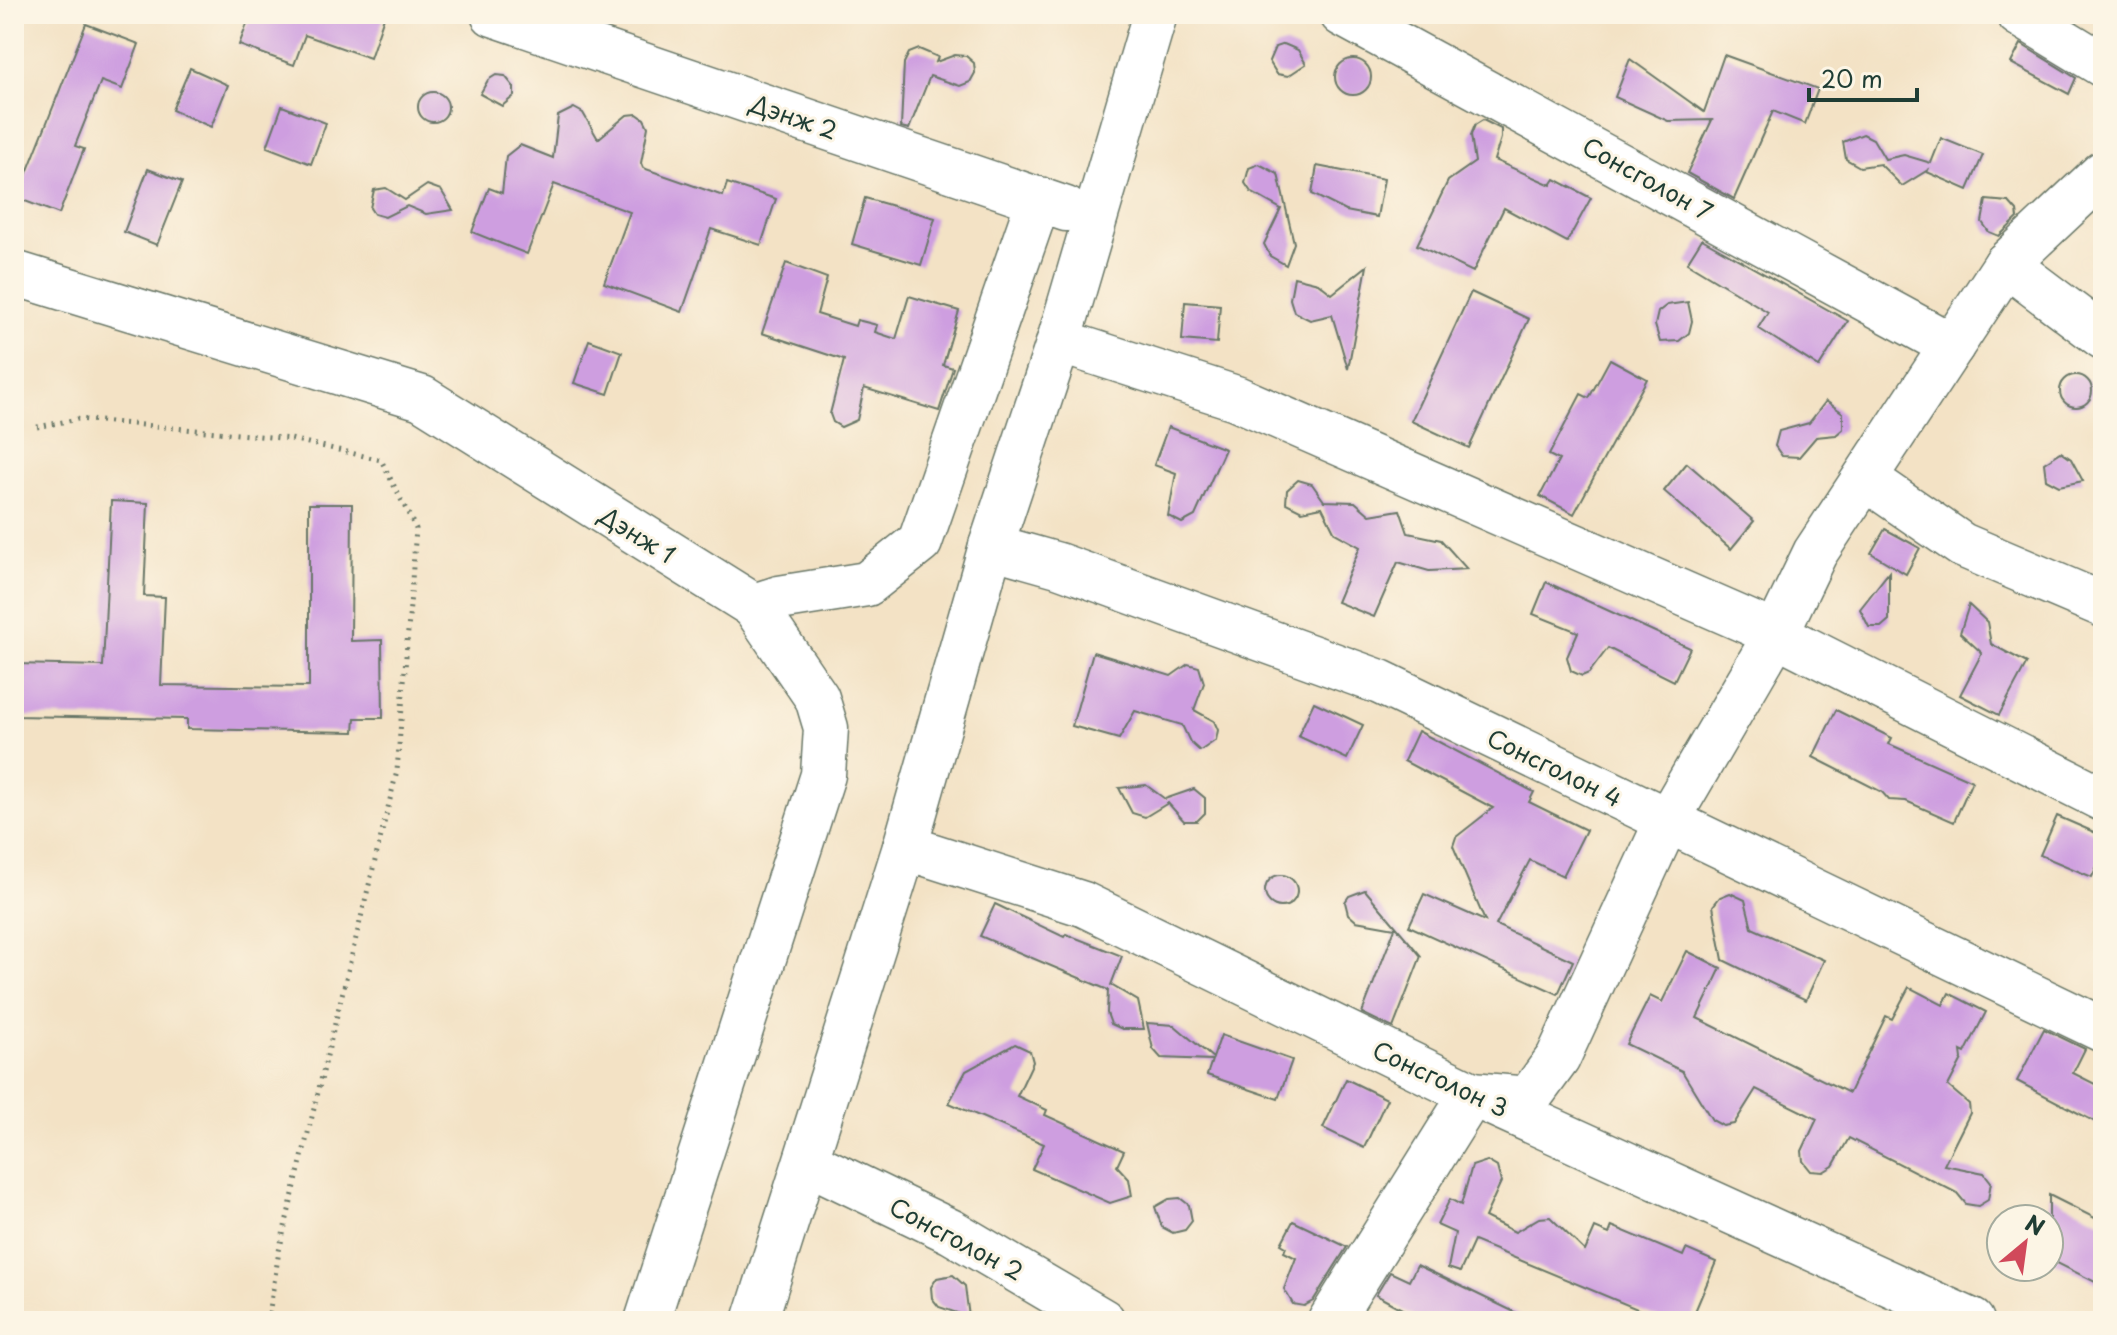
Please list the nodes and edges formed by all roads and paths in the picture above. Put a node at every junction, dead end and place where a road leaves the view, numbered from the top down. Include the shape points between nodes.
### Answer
1 (493, 14) edge
2 (1155, 14) edge
3 (1342, 14) edge
4 (2019, 14) edge
5 (2103, 65) edge
6 (2103, 173) edge
7 (1039, 199) junction
8 (1095, 218) junction
9 (2006, 264) junction
10 (14, 273) edge
11 (2103, 337) edge
12 (1059, 341) junction
13 (1952, 346) junction
14 (37, 427) dead end
15 (1865, 478) junction
16 (991, 546) junction
17 (2103, 605) edge
18 (754, 606) junction
19 (1776, 634) junction
20 (2103, 799) edge
21 (1667, 821) junction
22 (905, 847) junction
23 (2103, 1030) edge
24 (1472, 1094) junction
25 (807, 1162) junction
26 (268, 1321) edge
27 (647, 1321) edge
28 (755, 1321) edge
29 (1103, 1321) edge
30 (1330, 1321) edge
31 (1972, 1321) edge

1 - 7 street, Дэнж 2
2 - 8 street
3 - 13 street, Сонсголон 7
4 - 5 street
6 - 9 street
7 - 8 street, Дэнж 2
7 - 18 street via 920,542 867,584
8 - 12 street
9 - 11 street
9 - 13 street
10 - 18 street, Дэнж 1 via 422,398
12 - 16 street
12 - 19 street via 1236,398
13 - 15 street
14 - 26 path via 78,419 291,439 381,460 416,529 397,771 279,1251
15 - 17 street via 1962,545
15 - 19 street via 1815,553
16 - 21 street, Сонсголон 4 via 1058,565 1380,682
16 - 22 street
18 - 27 street via 817,698 826,728 823,775
19 - 20 street
19 - 21 street
21 - 23 street, Сонсголон 4
21 - 24 street via 1558,1058 1528,1099
22 - 24 street, Сонсголон 3 via 1083,904
22 - 25 street
24 - 30 street
24 - 31 street, Сонсголон 3
25 - 28 street
25 - 29 street, Сонсголон 2 via 952,1232

